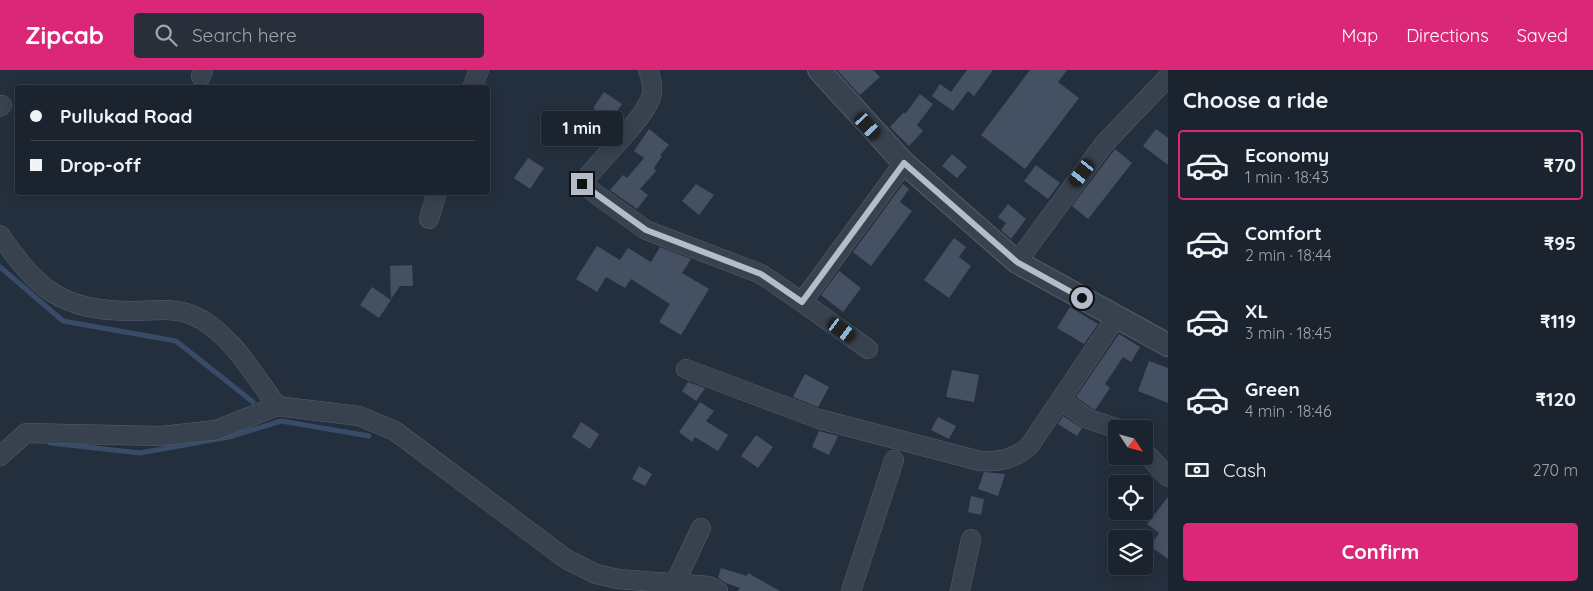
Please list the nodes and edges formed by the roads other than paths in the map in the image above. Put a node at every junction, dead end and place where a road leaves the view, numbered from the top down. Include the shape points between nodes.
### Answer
1 (479, 70) edge
2 (648, 70) edge
3 (819, 70) edge
4 (1168, 77) edge
5 (473, 85) edge
6 (904, 163) junction
7 (436, 195) edge
8 (429, 218) dead end
9 (0, 235) edge
10 (1017, 262) junction
11 (802, 302) junction
12 (1117, 316) junction
13 (1168, 345) edge
14 (868, 349) dead end
15 (686, 369) dead end
16 (1060, 400) junction
17 (278, 406) junction
18 (1108, 425) edge
19 (1, 455) edge
20 (894, 460) dead end
21 (1153, 461) edge
22 (1168, 477) edge
23 (701, 528) dead end
24 (972, 539) dead end
25 (675, 583) junction
26 (718, 591) edge
27 (850, 591) edge
28 (960, 591) edge

1 - 5 street
2 - 11 street via 652,96 642,114 582,184 646,230 761,274
3 - 6 street
4 - 10 street via 1104,144
6 - 10 street
6 - 11 street
7 - 8 street
9 - 17 street via 37,282 65,300 130,311 160,309 191,315 210,325 229,343
10 - 12 street
11 - 14 street
12 - 13 street
12 - 16 street
15 - 16 street via 819,419 980,461 1020,454 1030,445
16 - 18 street via 1088,419
17 - 19 street via 216,430 180,434 26,433
17 - 25 street via 359,416 379,422 566,559 596,574 618,579
20 - 27 street
21 - 22 street
23 - 25 street
24 - 28 street
25 - 26 street via 709,586

